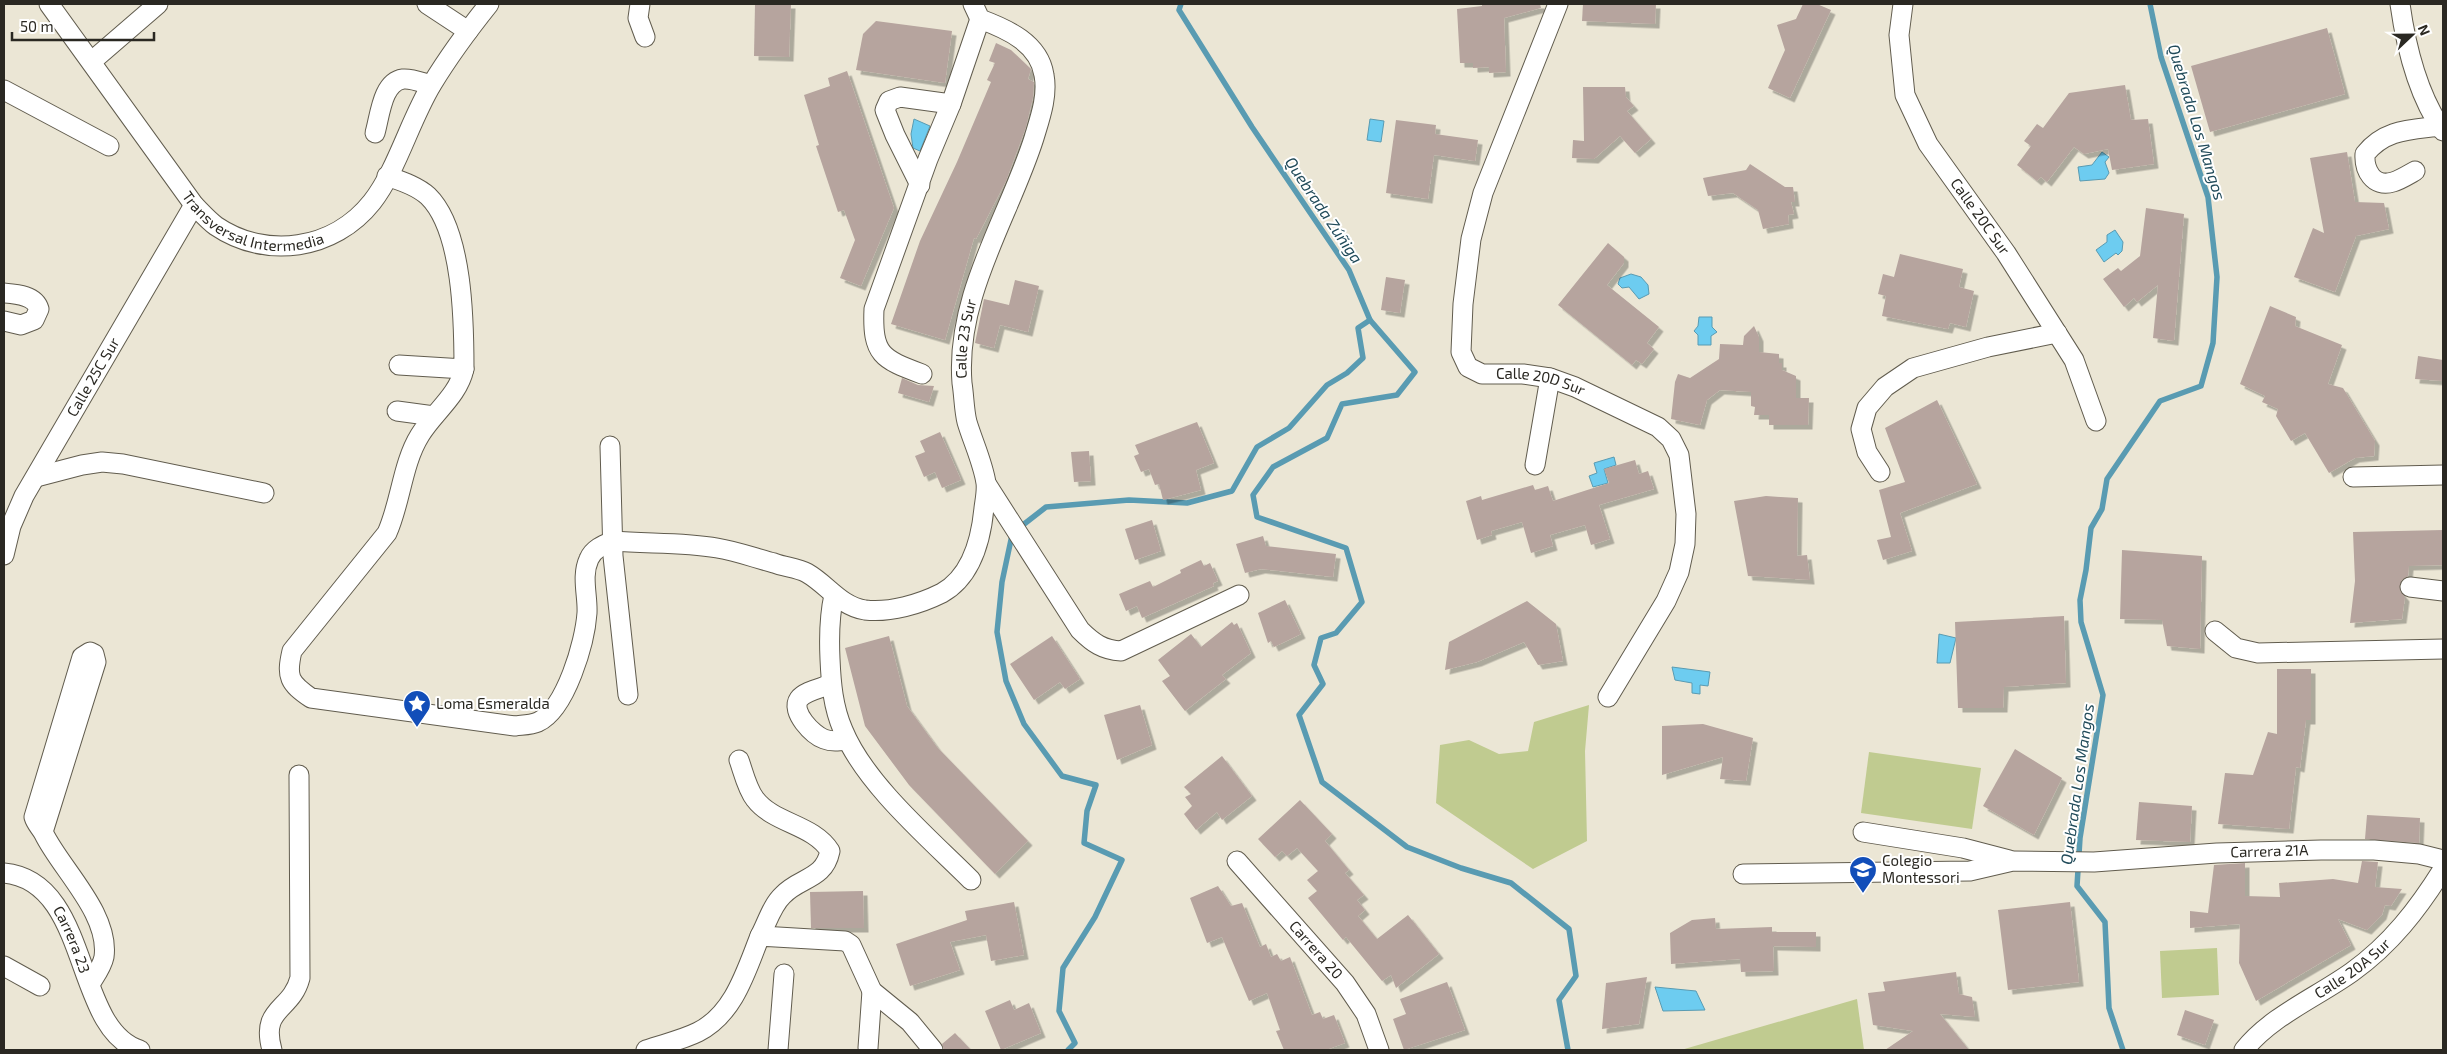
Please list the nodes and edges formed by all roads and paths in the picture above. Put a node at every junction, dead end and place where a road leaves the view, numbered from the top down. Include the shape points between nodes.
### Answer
1 (49, 4) edge
2 (158, 4) edge
3 (427, 4) edge
4 (489, 4) edge
5 (640, 4) edge
6 (1558, 4) edge
7 (1903, 4) edge
8 (2400, 4) edge
9 (977, 11) edge
10 (468, 31) junction
11 (645, 37) dead end
12 (92, 61) junction
13 (431, 85) junction
14 (4, 90) edge
15 (951, 104) junction
16 (2442, 128) edge
17 (375, 133) dead end
18 (109, 146) dead end
19 (2415, 171) dead end
20 (387, 176) junction
21 (920, 185) junction
22 (194, 205) junction
23 (4, 293) edge
24 (4, 321) edge
25 (2057, 333) junction
26 (399, 365) dead end
27 (464, 369) junction
28 (922, 374) dead end
29 (1550, 378) junction
30 (397, 411) dead end
31 (434, 416) junction
32 (2096, 421) dead end
33 (610, 446) dead end
34 (1535, 465) dead end
35 (1880, 472) dead end
36 (2443, 474) edge
37 (36, 477) junction
38 (2353, 477) dead end
39 (987, 485) junction
40 (264, 493) dead end
41 (613, 541) junction
42 (4, 554) edge
43 (2410, 587) dead end
44 (2443, 591) edge
45 (1239, 594) dead end
46 (834, 595) junction
47 (2215, 631) dead end
48 (2443, 649) edge
49 (831, 684) junction
50 (628, 694) dead end
51 (1608, 697) dead end
52 (847, 740) junction
53 (739, 760) dead end
54 (299, 775) dead end
55 (43, 832) junction
56 (1864, 832) dead end
57 (1237, 860) dead end
58 (2443, 860) edge
59 (2013, 861) junction
60 (2443, 869) edge
61 (4, 873) edge
62 (1743, 874) dead end
63 (971, 880) dead end
64 (760, 936) junction
65 (4, 966) edge
66 (784, 974) dead end
67 (90, 984) junction
68 (40, 986) dead end
69 (872, 992) junction
70 (868, 1048) dead end
71 (140, 1050) edge
72 (272, 1050) edge
73 (646, 1050) edge
74 (778, 1050) edge
75 (933, 1050) edge
76 (1379, 1050) edge
77 (2244, 1050) edge

1 - 12 street, Transversal Intermedia
2 - 12 street
3 - 10 street
4 - 10 street, Transversal Intermedia
5 - 11 street via 638,18
6 - 29 street, Calle 20D Sur via 1483,193 1471,239 1461,352 1468,367 1482,374
7 - 25 street, Calle 20C Sur via 1898,35 1905,95 1928,144 2006,253
8 - 16 street via 2404,34 2417,79
9 - 15 street
9 - 39 street, Calle 23 Sur via 1022,39 1035,53 1044,74 1044,106 1025,166 982,272 962,342 966,418
10 - 13 street, Transversal Intermedia
12 - 22 street, Transversal Intermedia
13 - 17 street via 405,79 395,81 387,90
13 - 20 street, Transversal Intermedia
14 - 18 street
15 - 21 street
15 - 21 street via 900,97 889,101 885,110
16 - 19 street via 2398,132 2383,137 2365,154 2364,165 2371,178 2379,182 2392,183
20 - 22 street, Transversal Intermedia via 372,202 352,223 327,238 299,246 269,246 240,240 215,225
20 - 27 street via 426,195 438,207 450,236 463,306
21 - 28 street via 874,309 873,328 878,348 891,362
22 - 37 street, Calle 25C Sur
23 - 24 street via 24,296 38,304 39,309 34,320 21,325
25 - 32 street, Calle 20C Sur via 2074,360
25 - 35 street via 1988,346 1913,368 1885,387 1867,408 1862,429 1867,452
26 - 27 street
27 - 31 street via 458,388
29 - 34 street
29 - 51 street, Calle 20D Sur via 1658,427 1671,439 1679,455 1686,514 1685,544 1679,572 1666,601
30 - 31 street
31 - 41 street via 414,445 395,516 387,533 292,651 288,669 293,686 311,698 515,726 537,723 555,710 566,690 583,636 587,613 585,572 589,558 598,548
33 - 41 street
36 - 38 street
37 - 40 street via 102,462
37 - 42 street, Calle 25C Sur via 11,526
39 - 45 street via 1080,630 1106,650 1121,651
39 - 46 street, Calle 23 Sur via 982,528 974,557 957,581 943,592 907,606 877,610 850,606
41 - 46 street, Calle 23 Sur via 716,548 807,573
41 - 50 street
43 - 44 street
46 - 49 street via 828,627
47 - 48 street via 2236,648 2258,653
49 - 52 street
49 - 52 street via 800,698 797,703 799,713 810,730 822,738
52 - 63 street via 899,808
53 - 64 street via 754,799 774,815 823,840 830,851 821,871 778,900
54 - 72 street via 300,978 293,996 273,1014 269,1029
55 - 55 street via 96,662 90,652 82,657 35,810 36,823
55 - 67 street via 95,914 100,928 104,957
56 - 59 street via 1963,848
57 - 76 street, Carrera 20 via 1345,983 1366,1014
58 - 59 street, Carrera 21A via 2374,850 2321,850 2094,862
59 - 62 street via 1970,871
60 - 77 street, Calle 20A Sur via 2411,917 2390,941 2353,971 2268,1027
61 - 67 street, Carrera 23 via 29,880 54,904 78,949
64 - 69 street via 845,942 855,950
64 - 73 street via 736,993 717,1019 698,1032
65 - 68 street
66 - 74 street
67 - 71 street, Carrera 23 via 115,1033 132,1048
69 - 70 street
69 - 75 street via 910,1022

